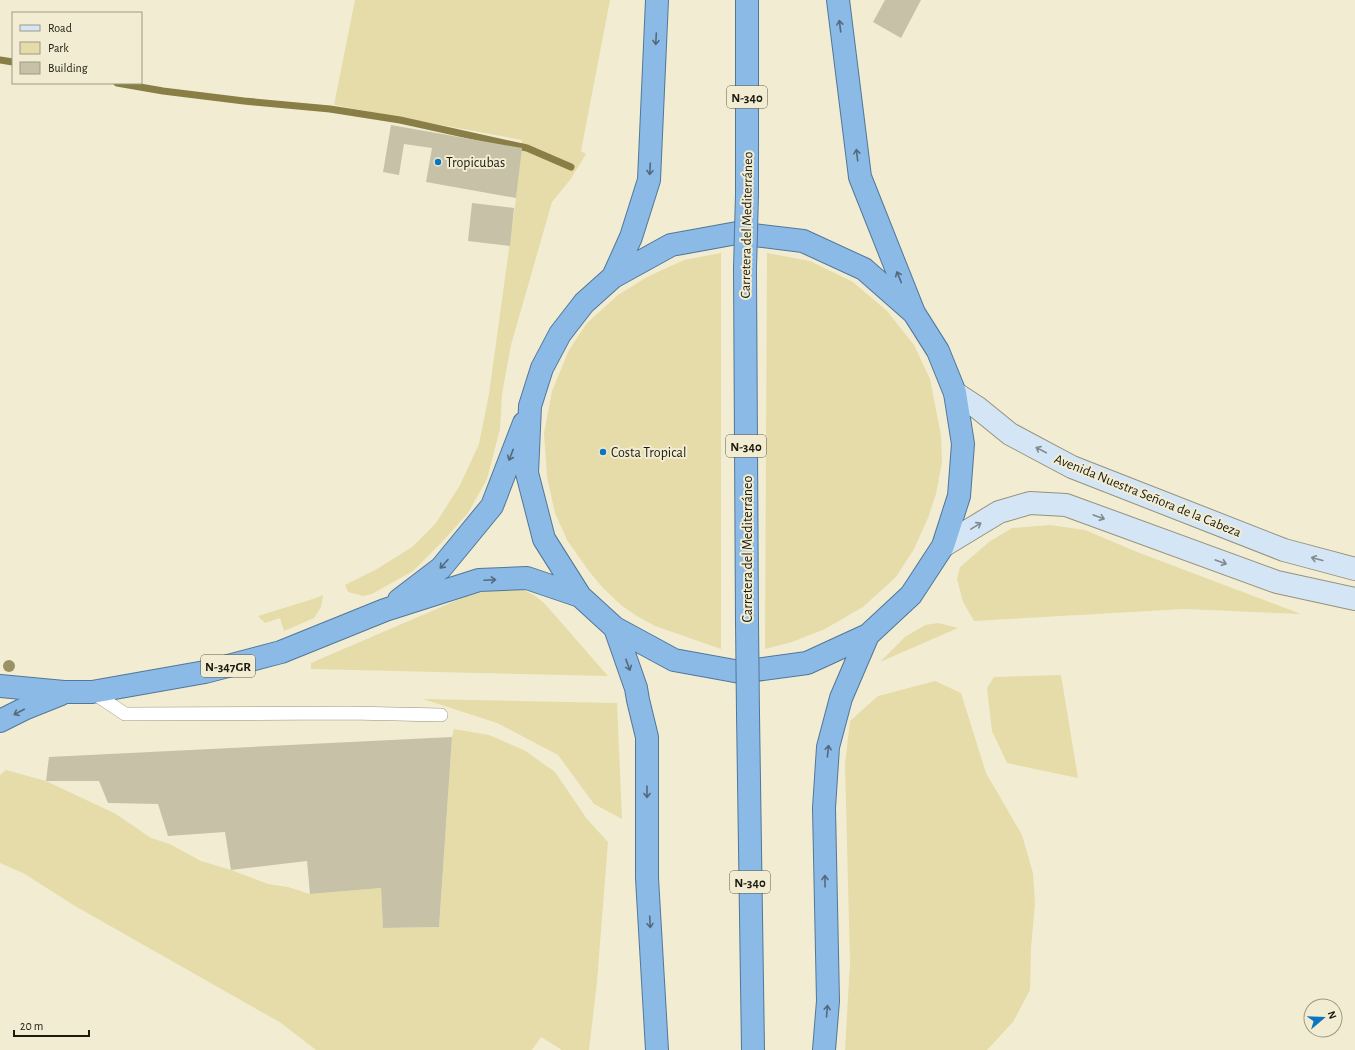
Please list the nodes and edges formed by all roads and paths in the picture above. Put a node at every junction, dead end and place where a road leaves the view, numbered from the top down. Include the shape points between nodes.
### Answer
1 (658, 0) edge
2 (747, 0) edge
3 (838, 0) edge
4 (612, 277) junction
5 (914, 313) junction
6 (955, 393) junction
7 (530, 406) junction
8 (943, 546) junction
9 (1355, 569) edge
10 (580, 596) junction
11 (1355, 600) edge
12 (385, 610) junction
13 (615, 628) junction
14 (868, 635) junction
15 (0, 686) edge
16 (64, 692) junction
17 (92, 692) junction
18 (442, 715) dead end
19 (0, 721) edge
20 (657, 1050) edge
21 (753, 1050) edge
22 (824, 1050) edge

1 -> 4 highway via 649,180 631,237
2 - 21 highway, Carretera del Mediterráneo / N-340, bridge via 747,622
5 -> 3 highway via 860,177
4 - 5 highway via 671,245 737,233 803,241 864,268
4 - 7 highway via 584,303 560,334 542,368
5 - 6 highway via 938,351
6 - 8 highway via 963,444 959,496
9 -> 6 main road, Avenida Nuestra Señora de la Cabeza via 1284,550 1072,467 1010,434
7 - 10 highway via 527,473 544,539
7 -> 12 highway, N-347GR via 492,506 442,568
8 -> 11 main road via 999,512 1030,503 1066,505 1277,582
8 - 14 highway via 911,595
12 -> 10 highway, N-347GR via 479,580 527,578
10 - 13 highway
12 - 17 highway, N-347GR via 281,652 205,672
13 - 14 highway via 674,660 740,672 807,663
13 -> 20 highway via 636,688 647,737 647,878
22 -> 14 highway via 828,1001 824,808 828,747 841,698
15 - 16 highway, N-347GR
16 - 17 highway, N-347GR
16 -> 19 highway, N-347GR
17 - 18 lane via 126,714

